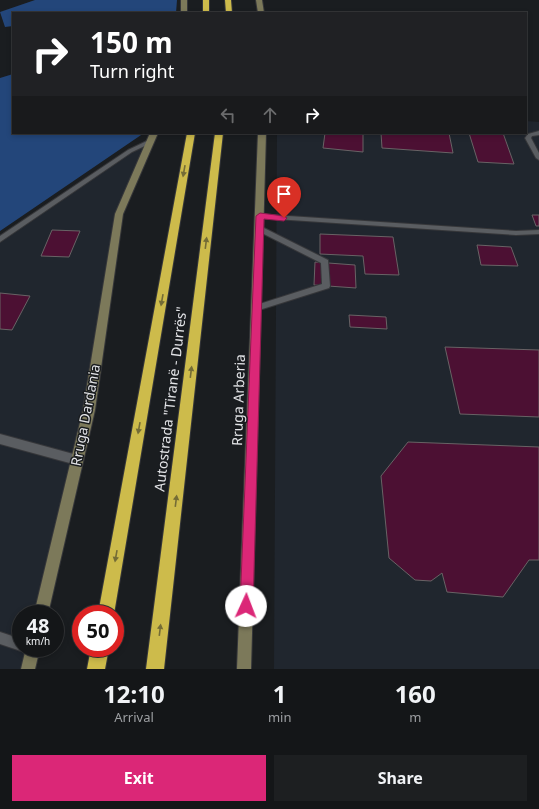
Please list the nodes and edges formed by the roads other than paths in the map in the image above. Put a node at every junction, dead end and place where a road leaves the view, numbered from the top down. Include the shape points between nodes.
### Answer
1 (184, 0) edge
2 (206, 0) edge
3 (228, 0) edge
4 (259, 0) edge
5 (184, 12) edge
6 (206, 12) edge
7 (229, 12) edge
8 (261, 12) edge
9 (539, 133) edge
10 (153, 134) edge
11 (191, 134) edge
12 (219, 134) edge
13 (262, 134) edge
14 (149, 142) junction
15 (539, 158) edge
16 (260, 216) junction
17 (260, 229) junction
18 (539, 232) edge
19 (0, 239) edge
20 (256, 308) junction
21 (0, 439) edge
22 (77, 460) junction
23 (43, 605) edge
24 (108, 605) edge
25 (0, 638) edge
26 (12, 642) edge
27 (29, 657) edge
28 (98, 657) edge
29 (28, 669) edge
30 (96, 669) edge
31 (155, 669) edge
32 (244, 669) edge

1 - 5 main road
2 - 6 highway
3 - 7 highway
4 - 8 main road
9 - 15 lane via 528,138
10 - 14 main road, Rruga Dardania
11 -> 24 highway, Autostrada "Tiranë - Durrës"
31 -> 12 highway, Autostrada "Tiranë - Durrës"
13 - 16 main road, Rruga Arberia
14 - 19 lane via 130,150
14 - 22 main road, Rruga Dardania via 119,214 89,410
16 - 17 main road, Rruga Arberia
16 - 18 lane via 516,233
17 - 20 main road, Rruga Arberia
17 - 20 lane via 325,262 326,286
20 - 32 main road, Rruga Arberia
21 - 22 lane
22 - 23 main road, Rruga Dardania
25 - 26 lane
27 - 29 main road
28 - 30 highway

